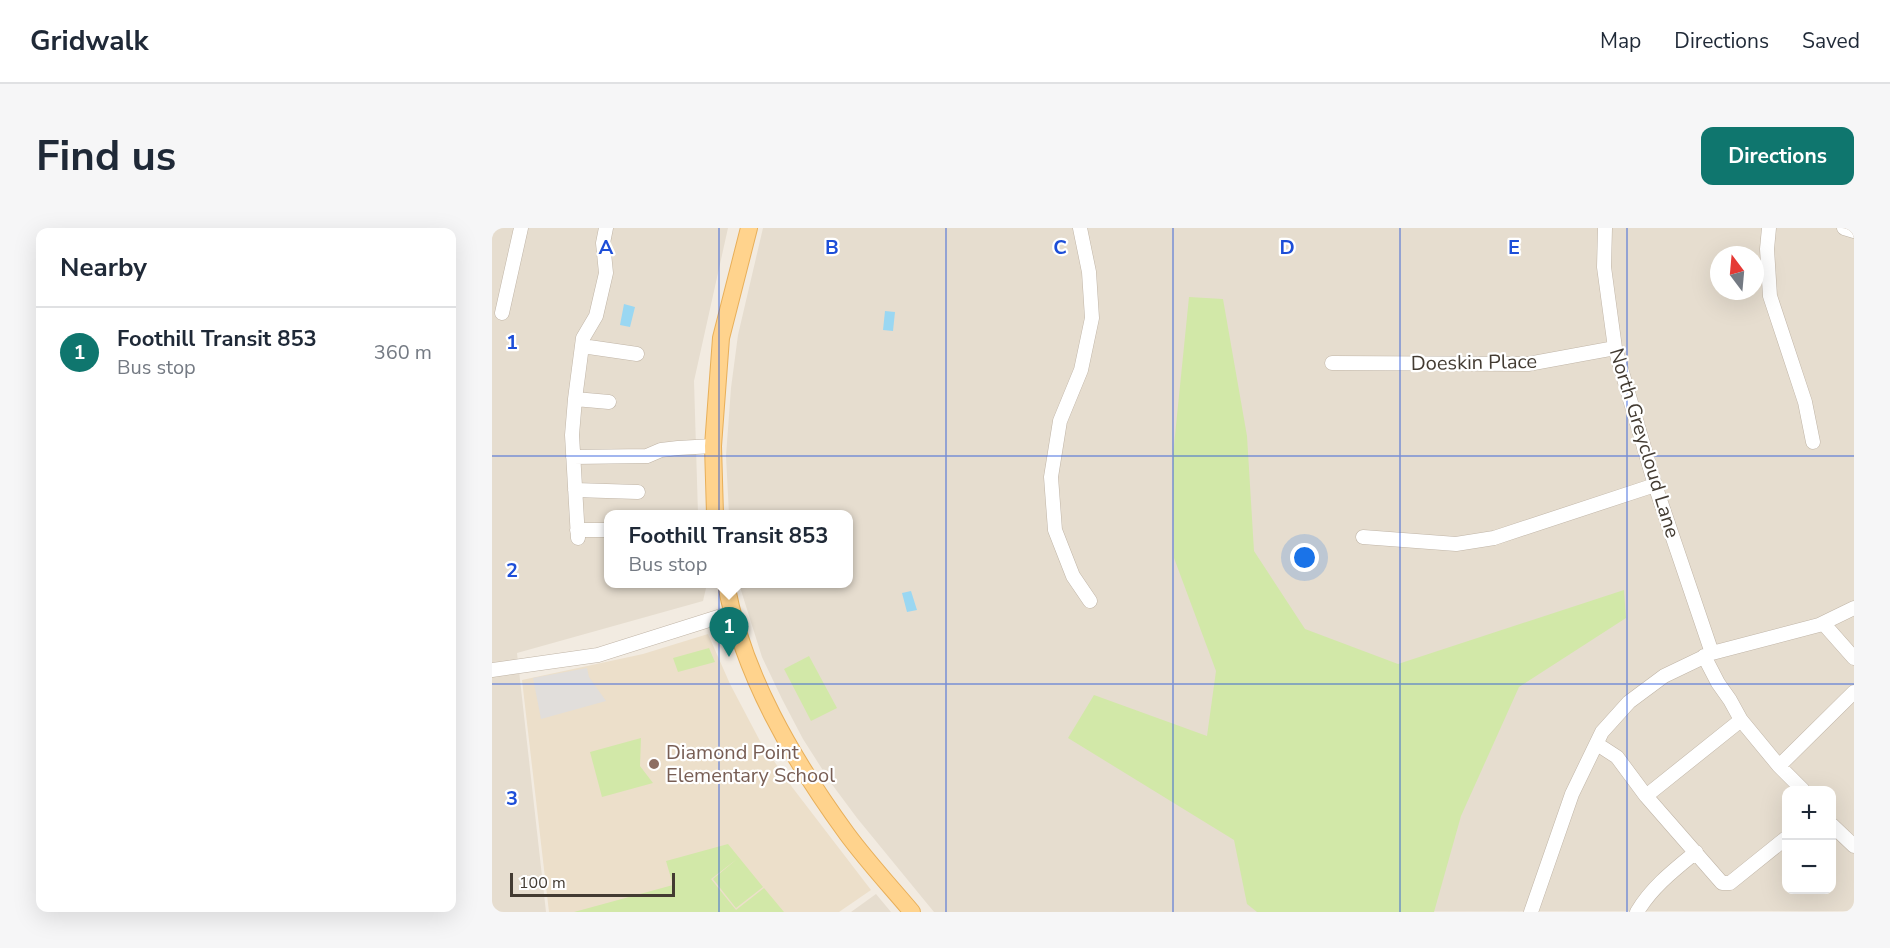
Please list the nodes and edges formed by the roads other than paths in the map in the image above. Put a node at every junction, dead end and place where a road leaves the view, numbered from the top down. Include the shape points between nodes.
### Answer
1 (521, 228) edge
2 (606, 228) edge
3 (748, 228) edge
4 (1080, 228) edge
5 (1605, 228) edge
6 (1769, 228) edge
7 (1844, 228) edge
8 (1854, 231) edge
9 (502, 314) dead end
10 (582, 346) junction
11 (1615, 348) junction
12 (637, 354) dead end
13 (1332, 363) dead end
14 (575, 399) junction
15 (609, 402) dead end
16 (1813, 442) dead end
17 (713, 446) junction
18 (573, 456) junction
19 (1655, 485) junction
20 (575, 490) junction
21 (638, 492) dead end
22 (715, 510) edge
23 (604, 531) edge
24 (1363, 537) dead end
25 (727, 588) edge
26 (1090, 601) dead end
27 (1854, 608) edge
28 (731, 613) junction
29 (1823, 623) junction
30 (1708, 654) junction
31 (1854, 658) edge
32 (492, 670) edge
33 (1854, 692) edge
34 (1741, 720) junction
35 (1597, 744) junction
36 (1779, 766) junction
37 (1799, 786) edge
38 (1646, 796) junction
39 (1836, 829) edge
40 (1784, 840) edge
41 (1854, 846) edge
42 (1696, 852) junction
43 (912, 912) edge
44 (1530, 912) edge
45 (1637, 912) edge

1 - 9 street
2 - 10 street via 606,273 596,316
3 - 17 main road via 721,338
4 - 26 street via 1089,272 1092,318 1081,370 1060,421 1052,477 1055,530 1073,576
5 - 11 street, North Greycloud Lane via 1604,267
6 - 16 street via 1770,296 1805,402
7 - 8 street
10 - 12 street
10 - 14 street
11 - 13 street, Doeskin Place via 1528,364
11 - 19 street, North Greycloud Lane
14 - 15 street
14 - 18 street
17 - 18 street via 670,449 647,456
17 - 22 main road
18 - 20 street
19 - 24 street via 1494,538 1456,544
19 - 30 street, North Greycloud Lane
20 - 21 street
20 - 23 street via 577,534
25 - 28 main road
27 - 29 street
28 - 32 street via 598,655
28 - 43 main road via 755,677 797,761 848,835
29 - 30 street
29 - 31 street
30 - 34 street, North Greycloud Lane via 1718,683
30 - 35 street via 1664,676 1629,702 1602,732
33 - 36 street
34 - 36 street, North Greycloud Lane
34 - 38 street
35 - 38 street via 1617,757
35 - 44 street via 1572,794
36 - 37 street, North Greycloud Lane
38 - 42 street
39 - 41 street
40 - 42 street via 1730,883 1722,883
42 - 45 street via 1645,898

